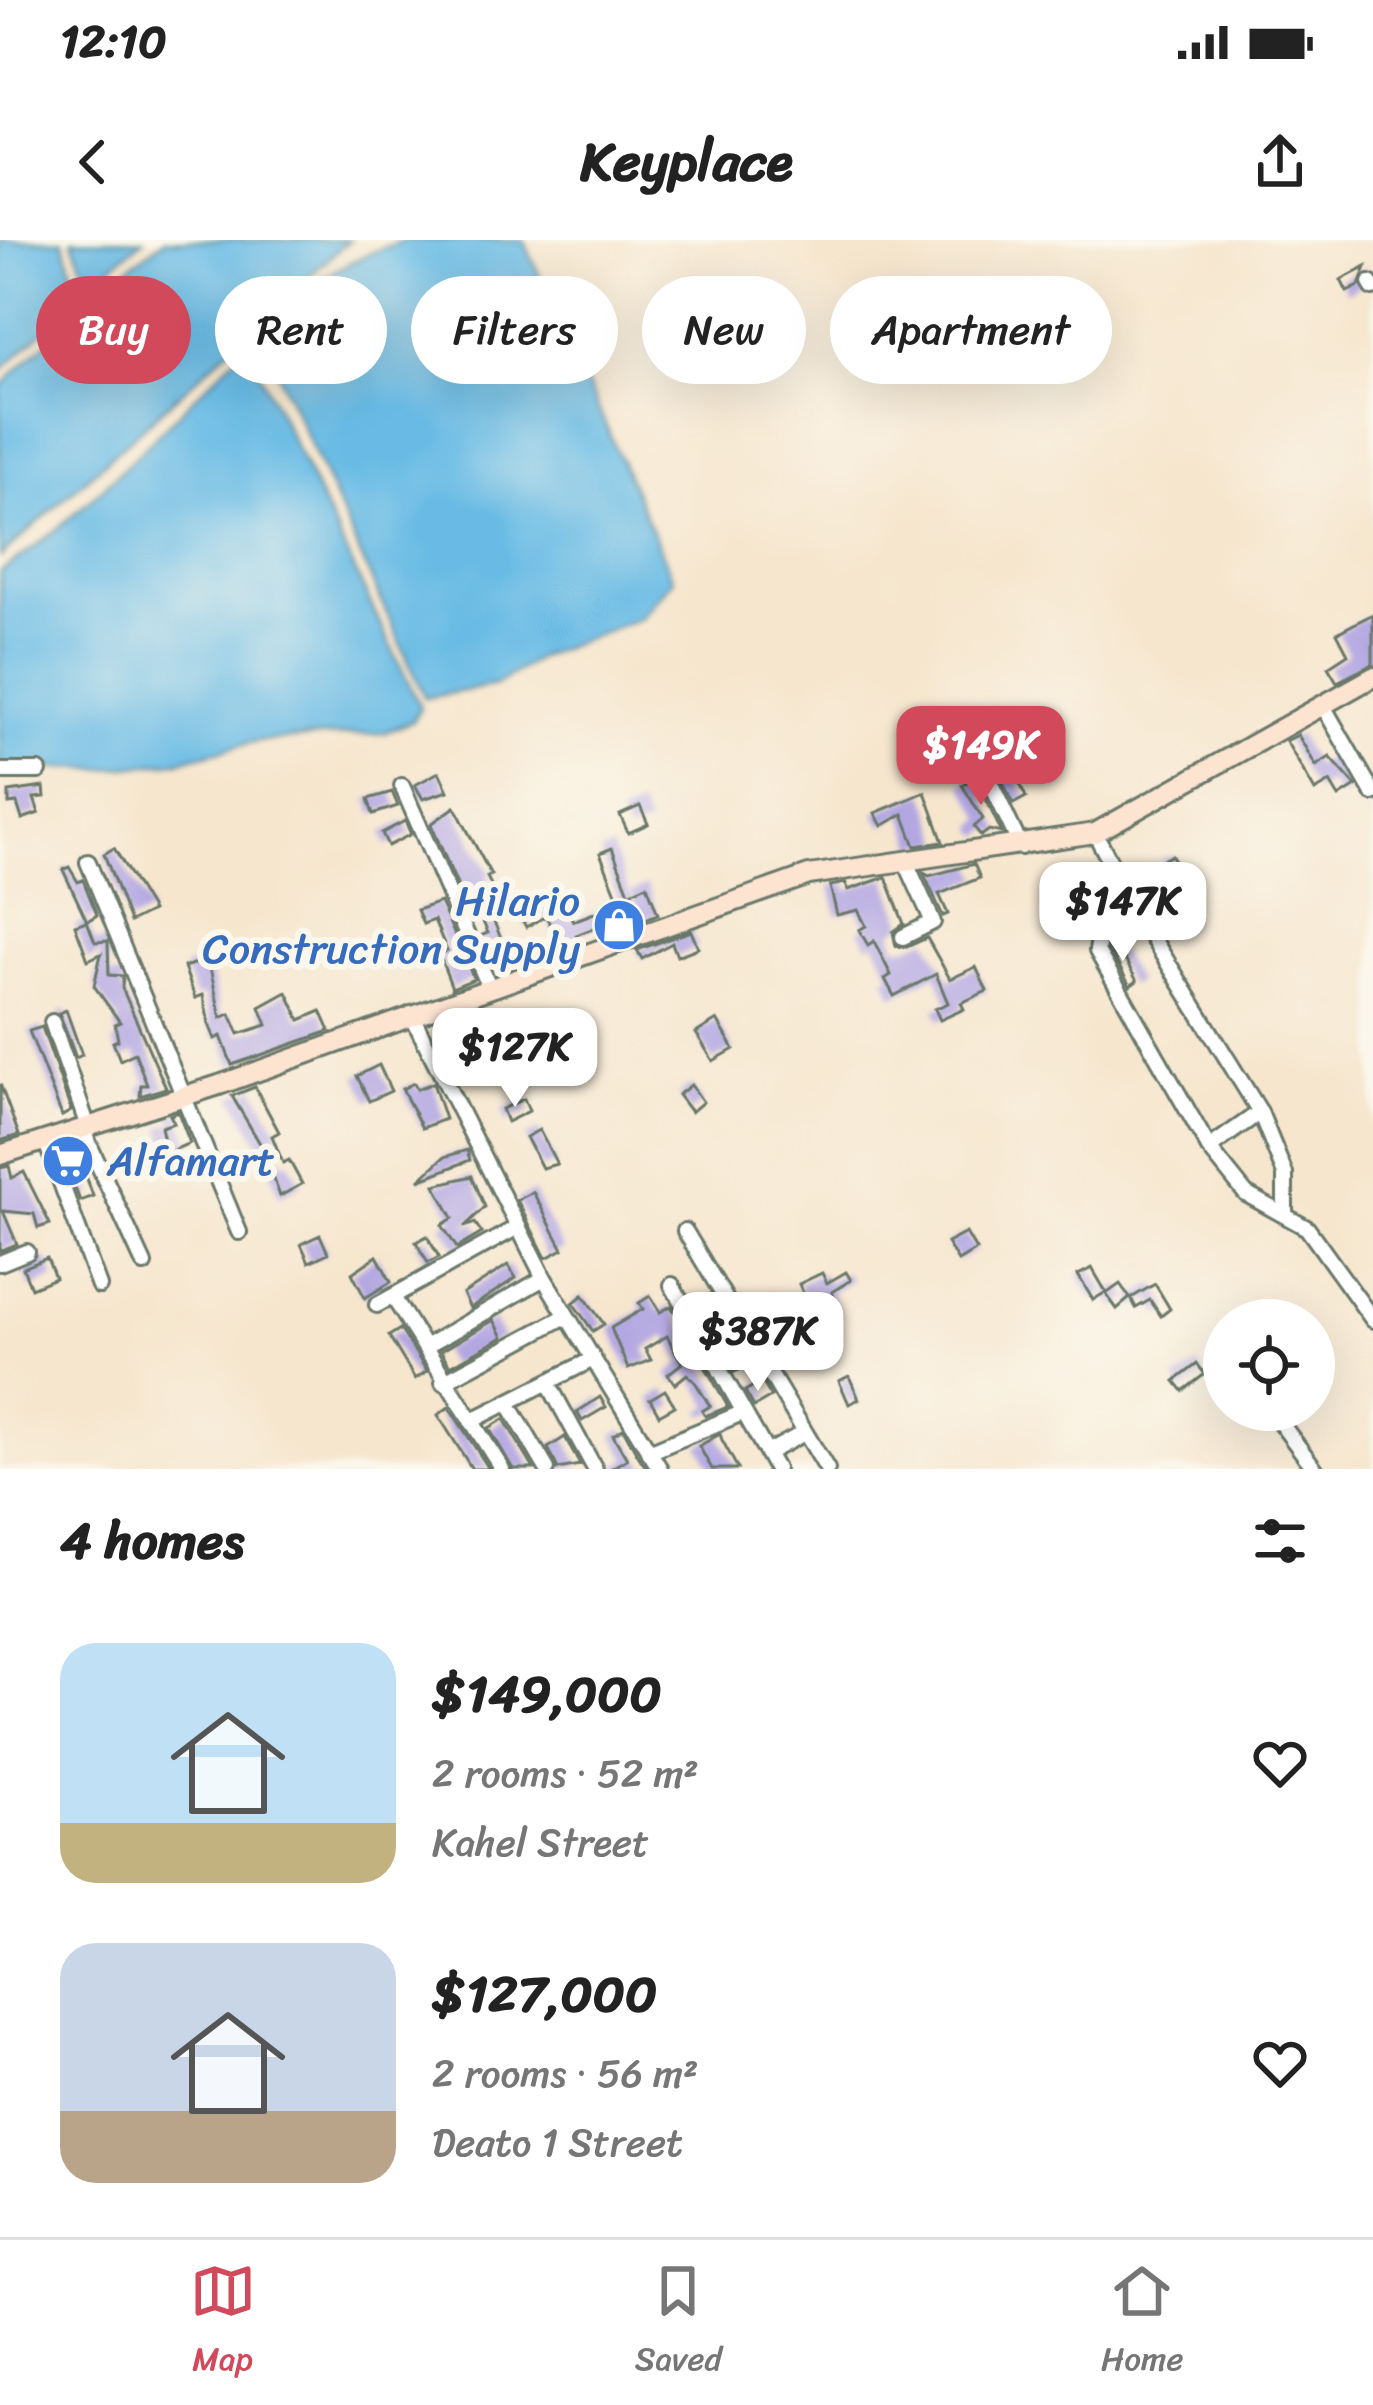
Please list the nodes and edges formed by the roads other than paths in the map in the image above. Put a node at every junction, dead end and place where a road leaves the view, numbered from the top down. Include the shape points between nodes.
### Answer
1 (1373, 677) edge
2 (1322, 704) junction
3 (964, 729) dead end
4 (0, 771) edge
5 (39, 771) dead end
6 (402, 786) dead end
7 (1373, 793) edge
8 (1095, 833) junction
9 (1021, 847) junction
10 (905, 860) junction
11 (88, 862) dead end
12 (1137, 913) junction
13 (903, 937) dead end
14 (489, 986) junction
15 (411, 1014) junction
16 (52, 1022) dead end
17 (184, 1095) junction
18 (1260, 1112) junction
19 (86, 1130) junction
20 (46, 1142) junction
21 (1209, 1148) junction
22 (0, 1155) edge
23 (1285, 1214) junction
24 (516, 1228) junction
25 (685, 1231) dead end
26 (239, 1232) dead end
27 (27, 1252) dead end
28 (0, 1263) edge
29 (143, 1264) dead end
30 (544, 1278) junction
31 (672, 1285) dead end
32 (99, 1286) dead end
33 (393, 1297) junction
34 (377, 1305) dead end
35 (566, 1316) junction
36 (1373, 1320) edge
37 (425, 1347) junction
38 (593, 1359) junction
39 (443, 1382) junction
40 (548, 1383) junction
41 (508, 1403) junction
42 (742, 1413) junction
43 (472, 1421) junction
44 (1286, 1431) edge
45 (804, 1433) junction
46 (649, 1453) junction
47 (767, 1453) junction
48 (502, 1469) edge
49 (547, 1469) edge
50 (595, 1469) edge
51 (660, 1469) edge
52 (776, 1469) edge
53 (826, 1469) edge
54 (1315, 1469) edge

1 - 2 main road
2 - 7 street
2 - 8 main road
3 - 9 street
4 - 5 street
6 - 14 street
8 - 9 main road
8 - 12 street
9 - 10 main road
10 - 13 street via 932,922
10 - 14 main road via 809,875
11 - 17 street
12 - 18 street
12 - 21 street via 1099,939 1097,951
14 - 15 main road
15 - 17 main road
15 - 24 street
16 - 19 street
17 - 19 main road
17 - 26 street
18 - 21 street
18 - 23 street via 1285,1174
19 - 20 main road
19 - 29 street
20 - 22 main road
20 - 32 street
21 - 23 street via 1246,1194
23 - 36 street via 1306,1228
24 - 30 street
24 - 33 street
25 - 45 street
27 - 28 street
30 - 35 street
30 - 37 street
31 - 42 street
33 - 34 street
33 - 37 street
35 - 38 street
35 - 39 street
37 - 39 street
38 - 40 street
38 - 46 street
39 - 43 street
40 - 41 street
40 - 50 street
41 - 43 street
41 - 49 street
42 - 46 street
42 - 47 street
43 - 48 street
44 - 54 street
45 - 47 street
45 - 53 street
46 - 51 street
47 - 52 street

